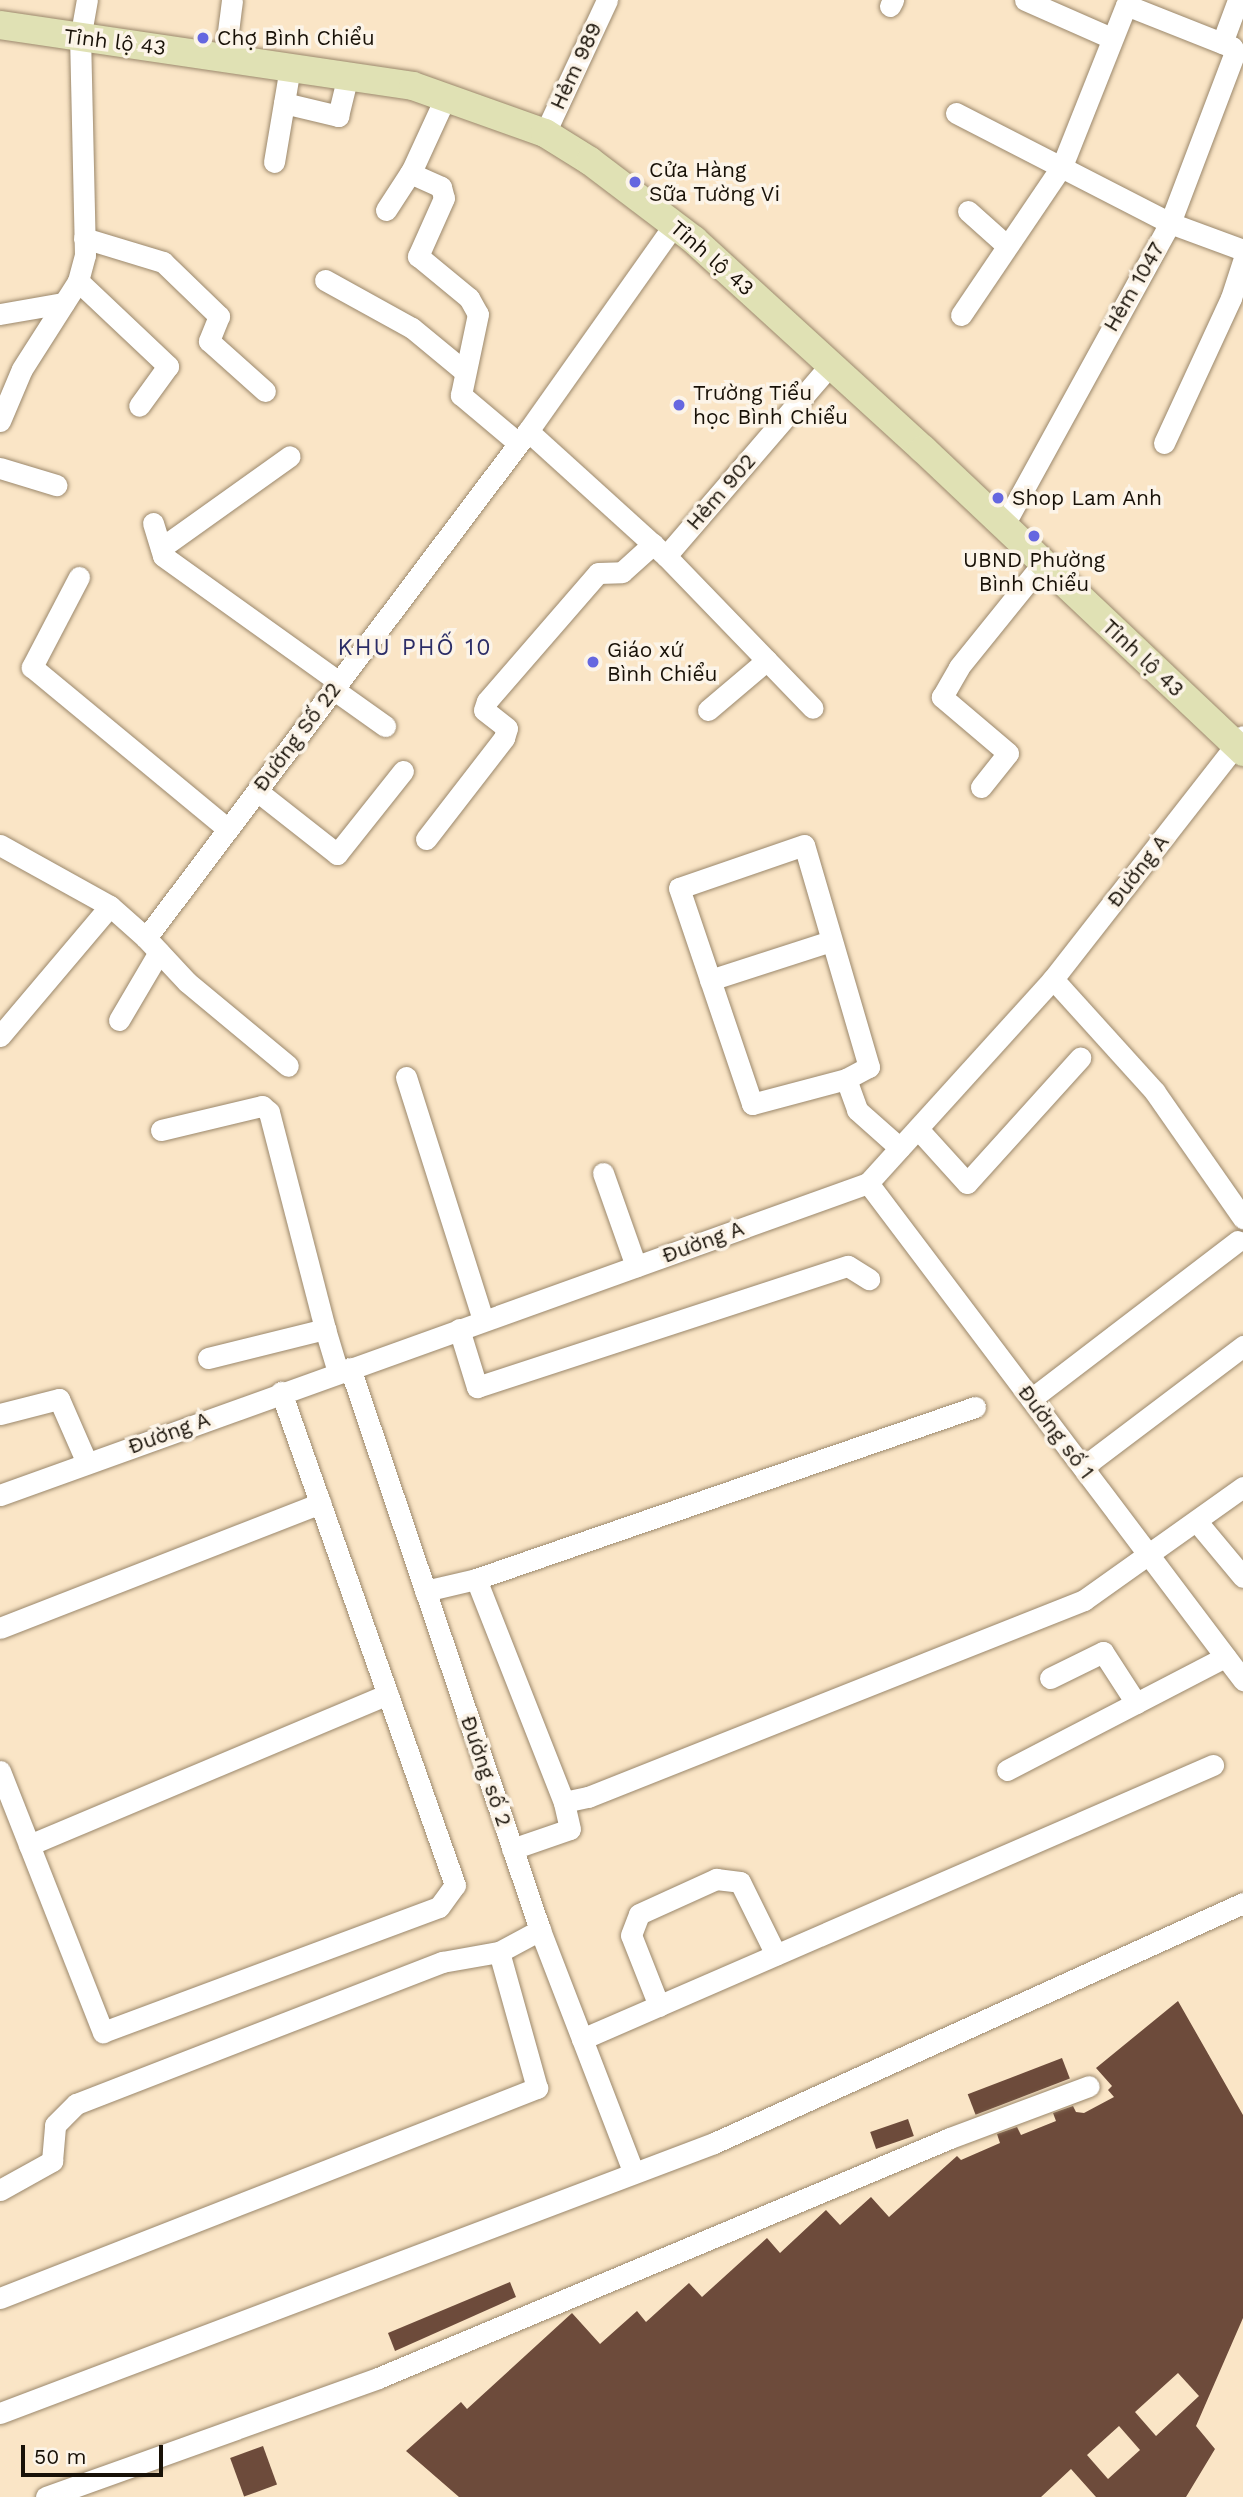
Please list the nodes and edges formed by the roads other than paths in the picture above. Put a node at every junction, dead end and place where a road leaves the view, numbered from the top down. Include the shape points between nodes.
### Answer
1 (87, 0) edge
2 (232, 0) edge
3 (607, 0) edge
4 (1025, 0) edge
5 (1238, 0) edge
6 (1127, 3) edge
7 (0, 25) edge
8 (1111, 38) junction
9 (80, 39) junction
10 (1222, 43) junction
11 (225, 55) junction
12 (290, 67) junction
13 (348, 75) junction
14 (446, 96) junction
15 (284, 103) junction
16 (956, 113) dead end
17 (545, 133) junction
18 (274, 162) dead end
19 (1062, 166) junction
20 (410, 173) junction
21 (386, 210) dead end
22 (968, 211) dead end
23 (1170, 223) junction
24 (674, 225) junction
25 (84, 238) junction
26 (1006, 245) junction
27 (1243, 250) edge
28 (1243, 261) edge
29 (325, 280) dead end
30 (78, 281) junction
31 (64, 303) junction
32 (0, 314) edge
33 (961, 315) dead end
34 (831, 364) junction
35 (464, 371) junction
36 (265, 391) dead end
37 (139, 407) dead end
38 (0, 421) edge
39 (523, 437) junction
40 (1164, 443) dead end
41 (290, 456) dead end
42 (0, 468) edge
43 (56, 485) dead end
44 (153, 523) dead end
45 (1002, 528) junction
46 (160, 548) junction
47 (659, 550) junction
48 (1042, 564) junction
49 (79, 577) dead end
50 (767, 660) junction
51 (336, 685) junction
52 (813, 708) dead end
53 (708, 710) dead end
54 (385, 726) dead end
55 (1241, 745) edge
56 (403, 771) dead end
57 (982, 787) dead end
58 (257, 791) junction
59 (228, 828) junction
60 (426, 839) dead end
61 (0, 845) edge
62 (110, 906) junction
63 (831, 941) junction
64 (152, 945) junction
65 (1053, 979) junction
66 (710, 980) junction
67 (119, 1020) dead end
68 (0, 1036) edge
69 (1080, 1058) dead end
70 (288, 1066) dead end
71 (407, 1077) dead end
72 (846, 1079) junction
73 (918, 1129) junction
74 (161, 1130) dead end
75 (900, 1148) junction
76 (603, 1173) dead end
77 (868, 1183) junction
78 (1243, 1218) edge
79 (1238, 1241) dead end
80 (636, 1266) junction
81 (869, 1279) dead end
82 (483, 1320) junction
83 (325, 1329) junction
84 (460, 1329) junction
85 (1243, 1346) edge
86 (208, 1358) dead end
87 (344, 1370) junction
88 (281, 1392) junction
89 (1031, 1399) junction
90 (975, 1407) dead end
91 (0, 1414) edge
92 (87, 1463) junction
93 (1083, 1467) junction
94 (1243, 1487) edge
95 (0, 1495) edge
96 (320, 1503) junction
97 (1198, 1523) junction
98 (1149, 1556) junction
99 (1243, 1577) edge
100 (476, 1579) junction
101 (425, 1591) junction
102 (0, 1628) edge
103 (1225, 1657) junction
104 (1050, 1678) dead end
105 (1243, 1680) edge
106 (388, 1694) junction
107 (1136, 1703) junction
108 (1213, 1765) dead end
109 (1007, 1770) dead end
110 (0, 1771) edge
111 (564, 1802) junction
112 (29, 1845) junction
113 (512, 1849) junction
114 (1243, 1903) edge
115 (540, 1930) junction
116 (499, 1952) junction
117 (776, 1955) junction
118 (659, 2006) junction
119 (582, 2039) junction
120 (1089, 2086) dead end
121 (633, 2171) junction
122 (0, 2190) edge
123 (0, 2298) edge
124 (0, 2413) edge
125 (46, 2497) edge

1 - 9 street
2 - 11 street
3 - 17 street, Hẻm 989
4 - 8 street
5 - 10 street
6 - 8 street
6 - 10 street
7 - 9 main road, Tỉnh lộ 43
8 - 19 street
9 - 11 main road, Tỉnh lộ 43
9 - 25 street
10 - 23 street, Hẻm 1047 via 1235,52
11 - 12 main road, Tỉnh lộ 43
12 - 13 main road, Tỉnh lộ 43
12 - 15 street
13 - 14 main road, Tỉnh lộ 43
13 - 15 street via 338,116
14 - 17 main road, Tỉnh lộ 43
14 - 20 street
15 - 18 street
16 - 19 street
17 - 24 main road, Tỉnh lộ 43 via 590,160
19 - 23 street
19 - 26 street
20 - 21 street
20 - 35 street via 441,187 444,198 417,253 476,309
22 - 26 street
23 - 27 street
23 - 45 street, Hẻm 1047
24 - 34 main road, Tỉnh lộ 43
24 - 39 street, Đường Số 22
25 - 30 street
25 - 36 street via 163,262 219,316 209,341
26 - 33 street
28 - 40 street via 1231,299
29 - 35 street via 412,328
30 - 31 street
30 - 37 street via 168,366
31 - 32 street
31 - 38 street via 22,369
34 - 45 main road, Tỉnh lộ 43
34 - 47 street, Hẻm 902
35 - 39 street via 463,397
39 - 47 street
39 - 51 street, Đường Số 22
41 - 46 street
42 - 43 street
44 - 46 street
45 - 48 main road, Tỉnh lộ 43
46 - 51 street via 163,556
47 - 50 street
47 - 60 street, Hẻm 902 via 622,572 598,573 487,701 484,710 507,728 504,738
48 - 55 main road, Tỉnh lộ 43
48 - 57 street via 959,667 942,697 1008,753
49 - 59 street via 32,667
50 - 52 street
50 - 53 street
51 - 54 street
51 - 58 street, Đường Số 22
55 - 65 street, Đường A
56 - 58 street via 337,854
58 - 59 street, Đường Số 22
59 - 64 street, Đường Số 22
61 - 62 street
62 - 64 street
62 - 68 street
63 - 66 street
63 - 66 street via 804,845 679,888
63 - 72 street via 869,1067
64 - 67 street, Đường Số 22
64 - 70 street via 187,982
65 - 73 street, Đường A
65 - 78 street via 1155,1092
66 - 72 street via 752,1104
69 - 73 street via 967,1183
71 - 82 street
72 - 75 street via 857,1110
73 - 75 street, Đường A
74 - 83 street, Đường số 2 via 262,1107 269,1112
75 - 77 street, Đường A
76 - 80 street
77 - 80 street, Đường A
77 - 89 street, Đường số 1
79 - 89 street
80 - 82 street, Đường A
81 - 84 street via 848,1266 477,1387
82 - 84 street, Đường A
83 - 86 street
83 - 87 street, Đường số 2
84 - 87 street, Đường A
85 - 93 street
87 - 88 street, Đường A
87 - 101 street, Đường số 2
88 - 92 street, Đường A
88 - 96 street
89 - 93 street, Đường số 1
90 - 100 street
91 - 92 street via 59,1399
92 - 95 street, Đường A
93 - 98 street, Đường số 1
94 - 97 street
96 - 102 street
96 - 106 street
97 - 98 street
97 - 99 street
98 - 103 street, Đường số 1
98 - 111 street via 1084,1600 587,1797
100 - 101 street
100 - 111 street
101 - 113 street, Đường số 2
103 - 105 street, Đường số 1
103 - 107 street
104 - 107 street via 1104,1652
106 - 112 street
106 - 112 street via 455,1885 439,1907 103,2032
107 - 109 street
108 - 117 street
110 - 112 street
111 - 113 street via 570,1829
113 - 115 street, Đường số 2
114 - 121 street via 714,2143
115 - 116 street
115 - 119 street, Đường số 2
116 - 122 street via 442,1962 76,2104 55,2125 52,2161
116 - 123 street via 537,2088
117 - 118 street
117 - 118 street via 740,1882 716,1879 639,1914 631,1935
118 - 119 street
119 - 121 street, Đường số 2
120 - 125 street via 938,2143 377,2378
121 - 124 street

